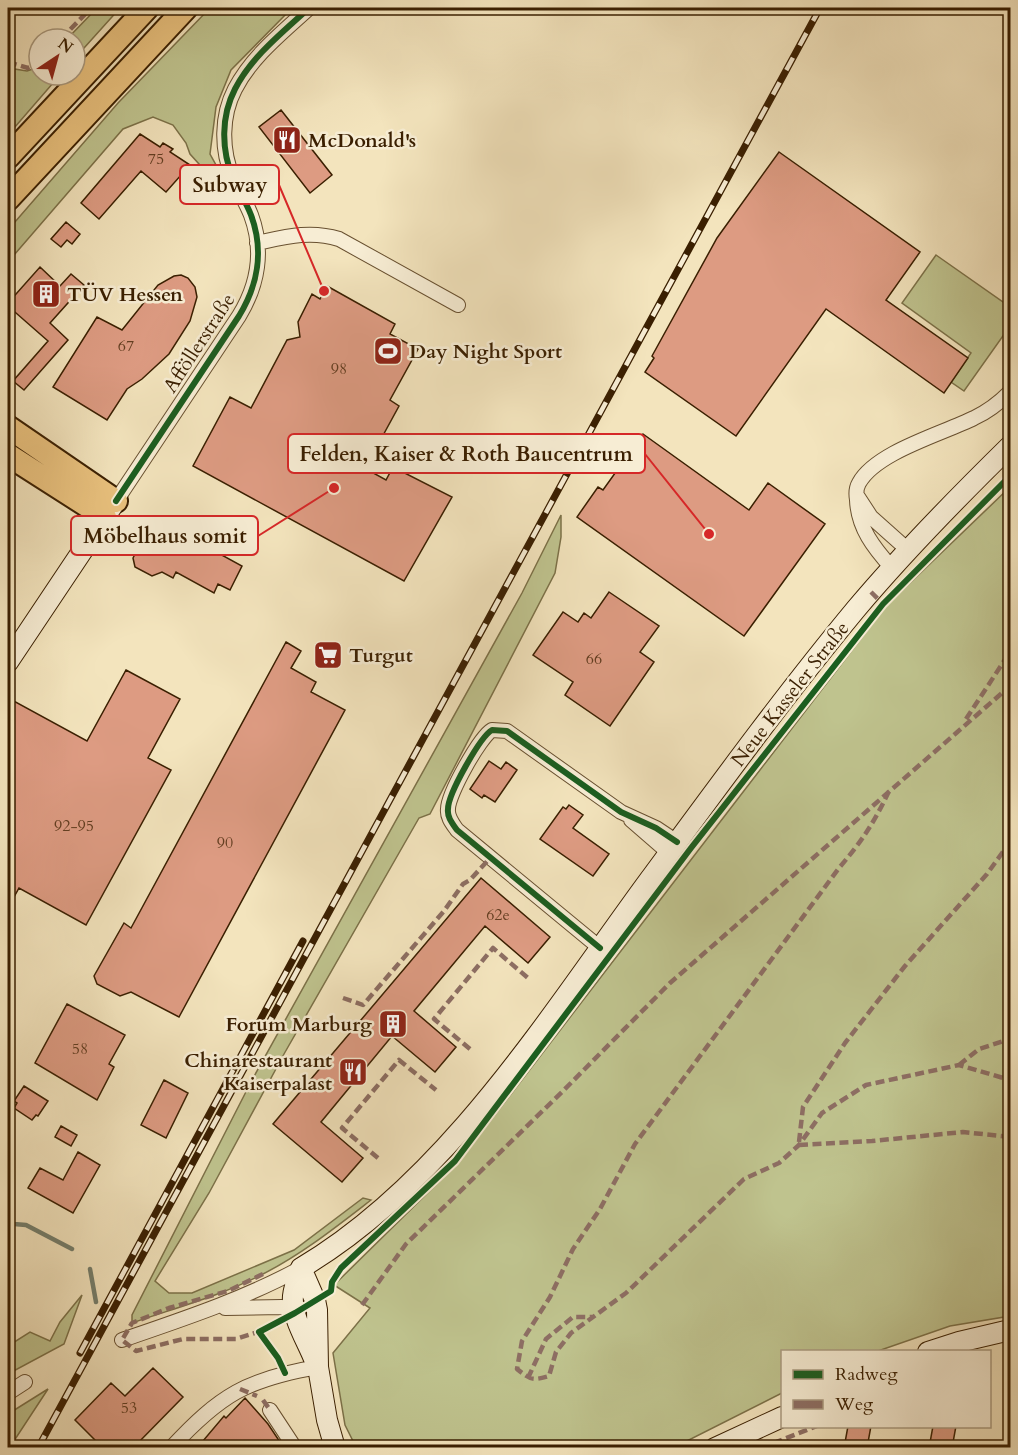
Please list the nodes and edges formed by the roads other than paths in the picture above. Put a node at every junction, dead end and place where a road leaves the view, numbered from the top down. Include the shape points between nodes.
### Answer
1 (147, 8) edge
2 (186, 8) edge
3 (309, 8) edge
4 (8, 157) edge
5 (8, 199) edge
6 (257, 243) junction
7 (459, 305) dead end
8 (1011, 392) edge
9 (8, 427) edge
10 (1011, 446) edge
11 (8, 455) edge
12 (856, 496) junction
13 (111, 509) junction
14 (908, 550) junction
15 (892, 568) junction
16 (8, 662) edge
17 (673, 847) junction
18 (600, 948) junction
19 (301, 1268) junction
20 (214, 1308) junction
21 (295, 1311) junction
22 (1011, 1330) edge
23 (122, 1340) dead end
24 (934, 1350) edge
25 (318, 1367) junction
26 (25, 1382) dead end
27 (8, 1393) edge
28 (270, 1410) dead end
29 (781, 1418) edge
30 (171, 1448) edge
31 (295, 1448) edge
32 (335, 1448) edge
33 (715, 1448) edge

1 - 4 highway
2 - 5 highway
3 - 6 street, Afföllerstraße via 250,65 234,90 224,124 227,160 250,214
6 - 7 street via 297,235 339,239
6 - 13 street, Afföllerstraße via 256,277 247,303
8 - 12 street via 975,418 880,461 859,483
9 - 13 highway
10 - 14 main road, Neue Kasseler Straße
11 - 13 highway
12 - 14 street via 871,517
12 - 15 street via 864,531
13 - 16 main road, Afföllerstraße
14 - 15 main road, Neue Kasseler Straße
15 - 17 main road, Neue Kasseler Straße via 785,697
17 - 18 main road, Neue Kasseler Straße
17 - 18 street via 656,828 625,815 507,731 492,730 481,739 450,796 448,815 457,830
18 - 19 main road, Neue Kasseler Straße via 496,1086 426,1166 357,1231
19 - 20 street, Neue Kasseler Straße via 267,1287
19 - 21 main road via 292,1299
19 - 25 main road via 317,1310
20 - 21 street via 271,1306
20 - 23 street, Neue Kasseler Straße
21 - 25 main road
22 - 24 main road
25 - 30 street via 275,1375 234,1392 208,1410
25 - 32 main road
26 - 27 street
28 - 31 street
29 - 33 main road

